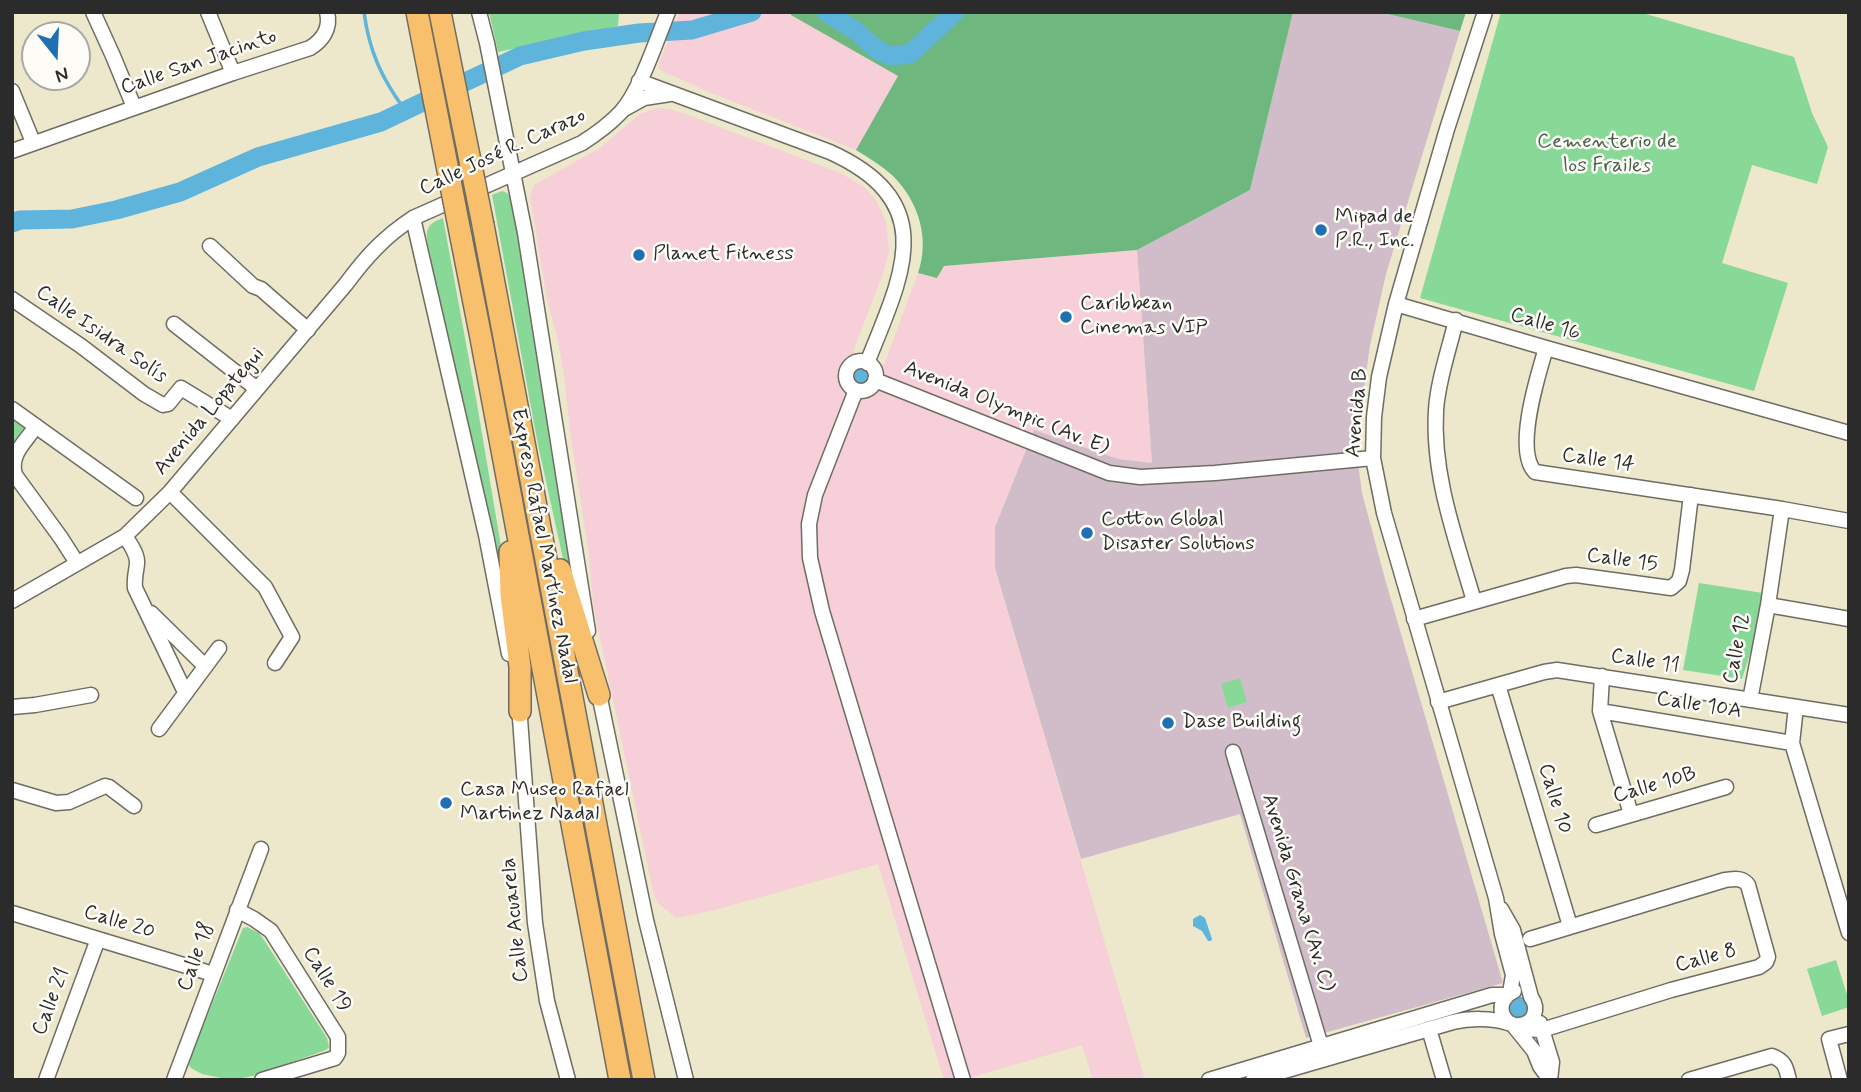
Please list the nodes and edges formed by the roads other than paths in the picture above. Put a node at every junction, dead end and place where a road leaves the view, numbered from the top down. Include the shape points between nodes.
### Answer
1 (93, 12) edge
2 (208, 12) edge
3 (327, 12) edge
4 (417, 12) edge
5 (440, 12) edge
6 (479, 12) edge
7 (668, 12) edge
8 (1485, 12) edge
9 (233, 73) junction
10 (639, 81) junction
11 (12, 91) edge
12 (674, 94) junction
13 (134, 107) junction
14 (623, 110) junction
15 (33, 142) junction
16 (12, 151) edge
17 (512, 174) junction
18 (413, 218) junction
19 (210, 246) dead end
20 (12, 299) edge
21 (1396, 304) junction
22 (1456, 320) junction
23 (174, 324) dead end
24 (308, 330) junction
25 (1546, 348) junction
26 (867, 363) junction
27 (875, 380) junction
28 (257, 390) junction
29 (856, 390) junction
30 (12, 409) edge
31 (232, 419) junction
32 (36, 426) junction
33 (1849, 433) edge
34 (1373, 458) junction
35 (170, 492) junction
36 (1691, 495) junction
37 (136, 498) dead end
38 (535, 505) junction
39 (512, 508) junction
40 (1782, 509) junction
41 (1849, 521) edge
42 (125, 536) junction
43 (78, 563) junction
44 (12, 601) edge
45 (1474, 601) junction
46 (1768, 605) junction
47 (144, 606) junction
48 (1414, 619) junction
49 (1849, 619) edge
50 (219, 648) dead end
51 (275, 663) dead end
52 (205, 666) junction
53 (1602, 676) junction
54 (1498, 685) junction
55 (185, 692) junction
56 (91, 695) dead end
57 (599, 695) junction
58 (1750, 700) junction
59 (1438, 702) junction
60 (12, 707) edge
61 (1796, 707) junction
62 (520, 711) junction
63 (1600, 711) junction
64 (1849, 715) edge
65 (159, 729) dead end
66 (1792, 743) junction
67 (1233, 752) dead end
68 (1726, 787) dead end
69 (12, 790) edge
70 (134, 806) dead end
71 (1631, 814) junction
72 (1596, 825) dead end
73 (261, 849) dead end
74 (1496, 898) junction
75 (237, 910) junction
76 (12, 913) edge
77 (1570, 926) junction
78 (1848, 933) edge
79 (98, 939) junction
80 (1530, 939) dead end
81 (213, 974) junction
82 (1509, 994) junction
83 (1534, 1003) junction
84 (1514, 1024) junction
85 (1429, 1028) junction
86 (1542, 1030) junction
87 (1849, 1034) edge
88 (1321, 1046) junction
89 (175, 1077) edge
90 (46, 1080) edge
91 (191, 1080) edge
92 (262, 1080) edge
93 (568, 1080) edge
94 (620, 1080) edge
95 (644, 1080) edge
96 (686, 1080) edge
97 (963, 1080) edge
98 (1209, 1080) edge
99 (1253, 1080) edge
100 (1444, 1080) edge
101 (1550, 1080) edge
102 (1689, 1080) edge
103 (1789, 1080) edge
104 (1840, 1080) edge

1 - 13 street
2 - 9 street
3 - 9 street, Calle San Jacinto via 326,32 310,48
4 - 39 highway, Expreso Rafael Martínez Nadal, bridge
5 - 38 highway, Expreso Rafael Martínez Nadal, bridge
6 - 17 street
7 - 10 street, Calle José R. Carazo
8 - 21 street, Avenida B
9 - 13 street, Calle San Jacinto
10 - 12 street
10 - 14 street, Calle José R. Carazo
11 - 15 street
12 - 14 street via 644,97
12 - 26 street via 846,160 884,189 897,209 905,245 898,281
13 - 15 street, Calle San Jacinto
14 - 17 street, Calle José R. Carazo via 582,143
15 - 16 street, Calle San Jacinto
17 - 18 street, Calle José R. Carazo
17 - 57 street
18 - 24 street, Avenida Lopategui via 371,252
18 - 62 street, Calle Acuarela via 486,535
19 - 24 street
20 - 31 street, Calle Isidra Solís via 163,405 181,387
21 - 22 street, Calle 16
21 - 34 street, Avenida B via 1374,417
22 - 25 street, Calle 16
22 - 45 street via 1436,409 1436,445 1443,495
23 - 28 street
24 - 28 street, Avenida Lopategui
25 - 33 street, Calle 16
25 - 36 street, Calle 14 via 1528,416 1532,469
26 - 27 street
26 - 29 street via 858,362 848,370 846,379
27 - 29 street via 868,389
27 - 34 street, Avenida Olympic (Av. E) via 1109,472 1140,477
28 - 31 street, Avenida Lopategui
29 - 97 street via 816,495 809,524 810,558
30 - 32 street
31 - 35 street, Avenida Lopategui
32 - 37 street
32 - 43 street via 14,456 13,469
34 - 48 street, Avenida B
35 - 42 street, Avenida Lopategui
35 - 51 street via 265,587 292,637
36 - 40 street, Calle 14
36 - 45 street, Calle 15 via 1682,570 1671,588 1576,575
38 - 57 highway via 556,554
38 - 95 highway, Expreso Rafael Martínez Nadal
39 - 62 highway via 509,558
39 - 94 highway, Expreso Rafael Martínez Nadal
40 - 41 street, Calle 14
40 - 46 street
42 - 43 street, Avenida Lopategui
42 - 47 street via 136,555 135,588
43 - 44 street, Avenida Lopategui
45 - 48 street, Calle 15
46 - 49 street
46 - 58 street, Calle 12
47 - 52 street
47 - 55 street
48 - 59 street, Avenida B
50 - 52 street
52 - 55 street
53 - 54 street, Calle 11 via 1557,670
53 - 58 street, Calle 11
53 - 63 street
54 - 59 street, Calle 11
54 - 77 street, Calle 10
55 - 65 street
56 - 60 street
57 - 96 street via 646,920
58 - 61 street, Calle 11
59 - 74 street, Avenida B
61 - 64 street, Calle 11
61 - 66 street
62 - 93 street, Calle Acuarela via 535,923 547,1001
63 - 66 street, Calle 10A
63 - 71 street
66 - 78 street
67 - 88 street, Avenida Grana (Av. C)
68 - 71 street, Calle 10B
69 - 70 street via 56,803 105,786
71 - 72 street, Calle 10B
73 - 75 street, Calle 18
74 - 82 street, Avenida B via 1513,975
74 - 83 street, Avenida B via 1513,930
75 - 81 street, Calle 18
75 - 92 street, Calle 19 via 271,931 338,1037 335,1058
76 - 79 street, Calle 20
77 - 80 street, Calle 8
77 - 86 street, Calle 8 via 1737,879 1748,885 1768,957 1759,967
79 - 81 street, Calle 20
79 - 90 street, Calle 21
81 - 89 street, Calle 18
82 - 83 street via 1519,991
82 - 84 street via 1501,1012
82 - 88 street via 1492,995
83 - 84 street via 1533,1018
83 - 86 street, Avenida B
84 - 85 street via 1473,1019
84 - 86 street
84 - 101 street, Avenida B
85 - 99 street
85 - 100 street
86 - 101 street, Avenida B via 1552,1062
87 - 104 street via 1829,1040
88 - 98 street
89 - 91 street
102 - 103 street via 1772,1056 1786,1067

